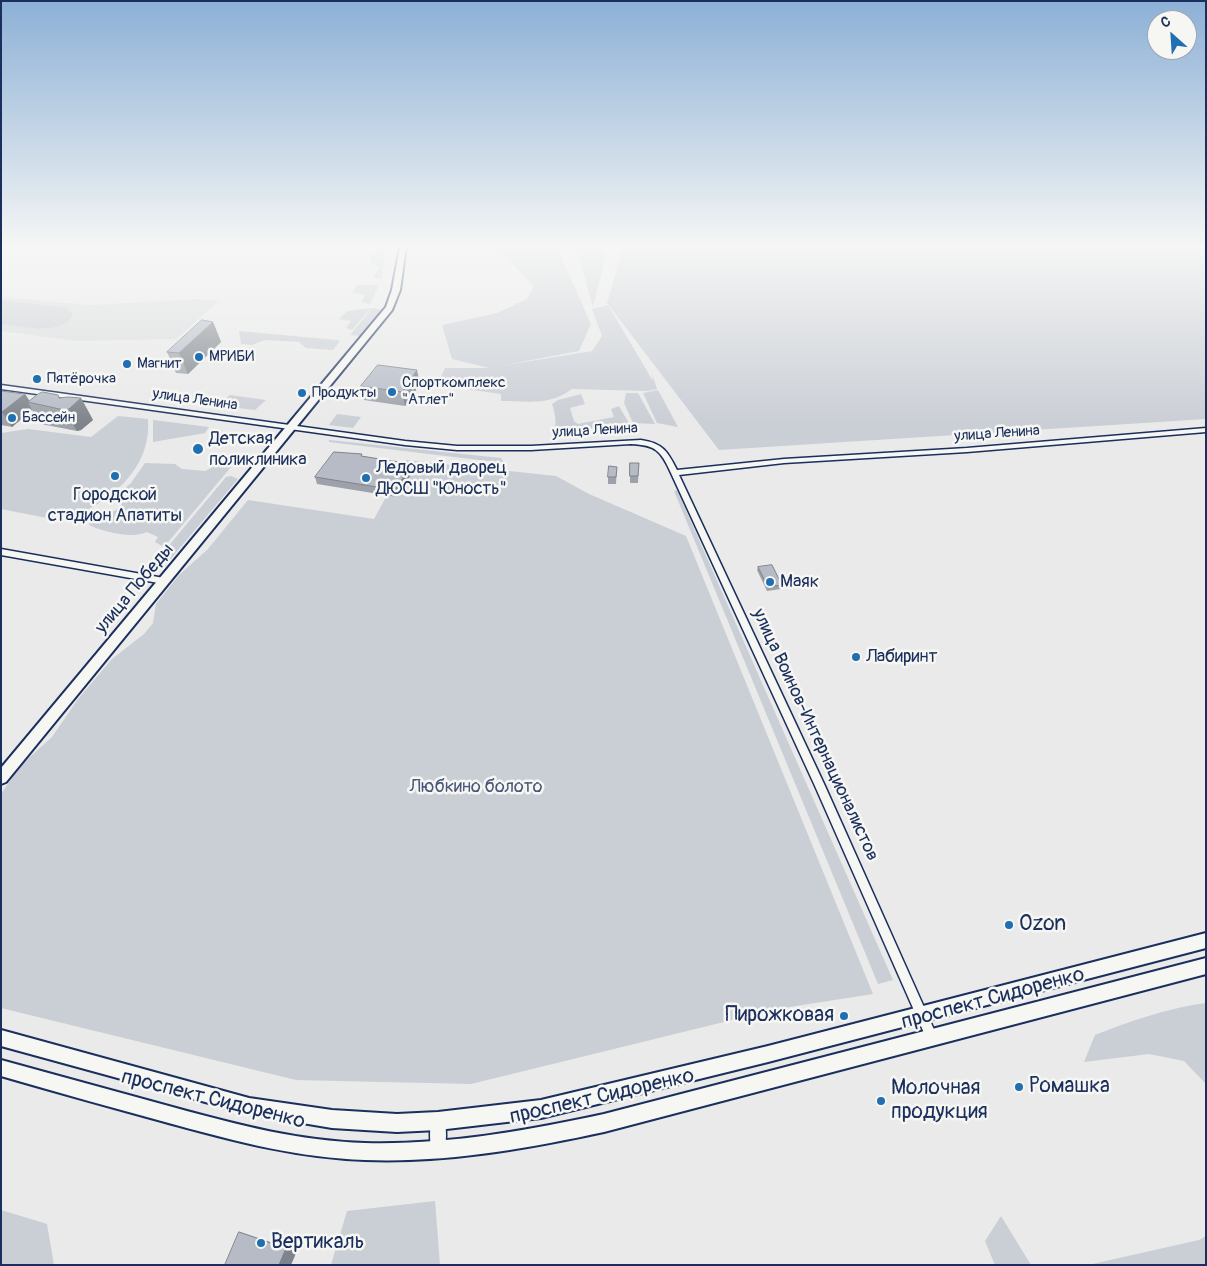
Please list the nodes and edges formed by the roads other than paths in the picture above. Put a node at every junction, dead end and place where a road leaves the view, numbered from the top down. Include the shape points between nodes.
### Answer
1 (389, 306) edge
2 (1, 387) edge
3 (289, 428) junction
4 (1206, 430) edge
5 (675, 473) junction
6 (1, 552) edge
7 (164, 581) junction
8 (1, 778) edge
9 (1206, 940) edge
10 (1206, 966) edge
11 (922, 1014) junction
12 (1, 1038) edge
13 (932, 1038) junction
14 (1, 1068) edge
15 (438, 1121) junction
16 (438, 1149) junction

1 - 3 main road, улица Победы
2 - 3 street, улица Ленина
3 - 5 street, улица Ленина via 457,448 650,443 662,449
3 - 7 main road, улица Победы
4 - 5 street, улица Ленина via 784,461
5 - 11 street, улица Воинов-Интернационалистов
6 - 7 street
7 - 8 main road, улица Победы
9 - 11 main road, проспект Сидоренко
10 - 13 main road, проспект Сидоренко
11 - 13 street, улица Воинов-Интернационалистов
11 - 15 main road, проспект Сидоренко via 550,1107
12 - 15 main road, проспект Сидоренко via 249,1106 332,1119 398,1123
13 - 16 main road, проспект Сидоренко via 594,1125 513,1140
14 - 16 main road, проспект Сидоренко via 239,1134 283,1143 353,1150
15 - 16 street

